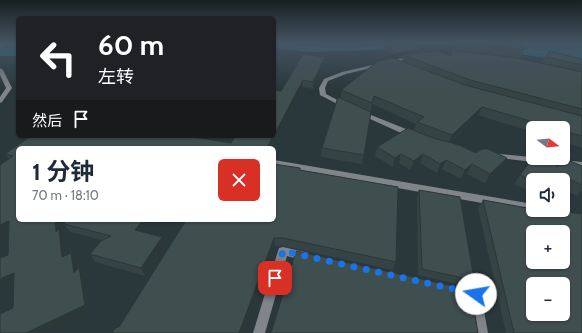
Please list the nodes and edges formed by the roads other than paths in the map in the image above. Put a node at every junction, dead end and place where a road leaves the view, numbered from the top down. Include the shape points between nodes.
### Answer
1 (413, 58) edge
2 (391, 62) junction
3 (402, 67) edge
4 (0, 70) edge
5 (0, 101) edge
6 (419, 138) edge
7 (488, 155) edge
8 (276, 163) edge
9 (582, 165) edge
10 (526, 207) edge
11 (314, 258) edge
12 (453, 289) edge
13 (259, 333) edge
14 (482, 333) edge

1 - 2 street
2 - 3 street
2 - 6 street via 326,80 322,88 324,94
4 - 5 street via 9,88
7 - 9 street
8 - 10 street
11 - 13 street via 283,251
12 - 14 street via 476,294

